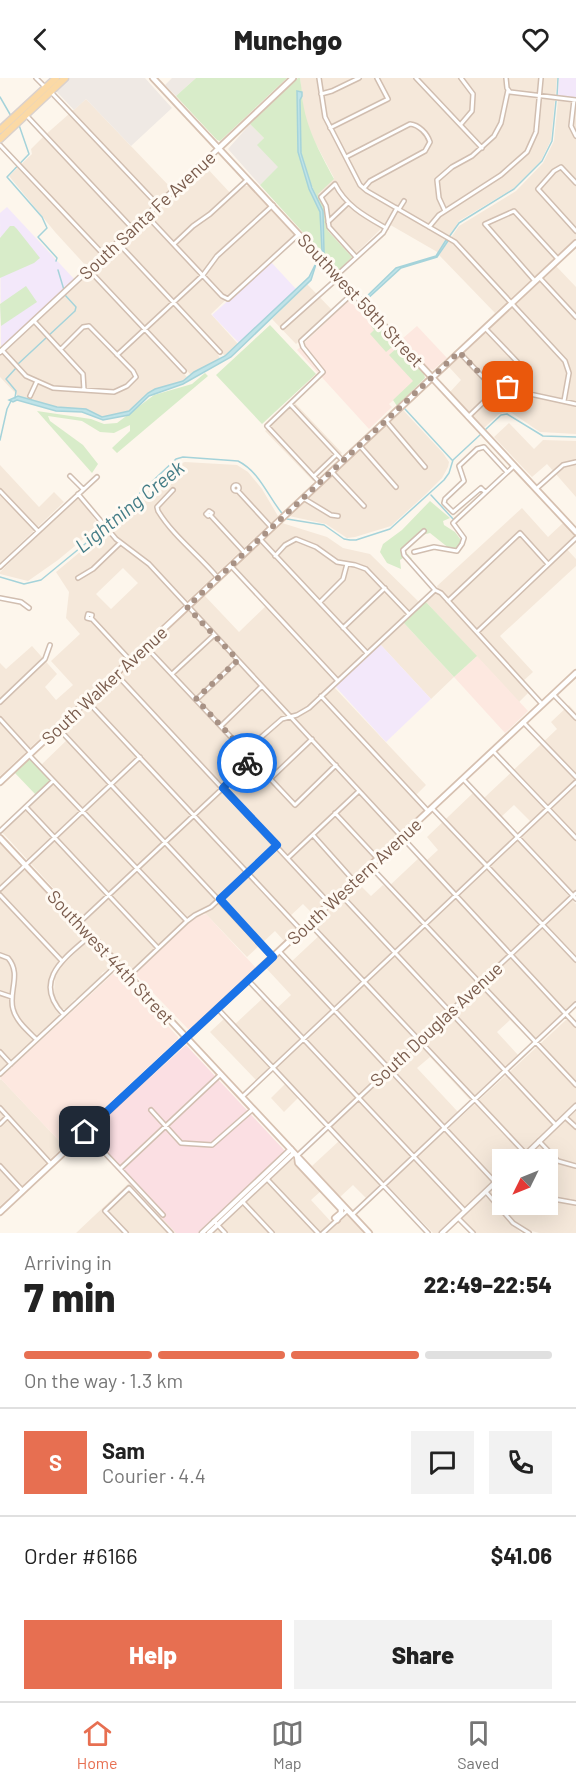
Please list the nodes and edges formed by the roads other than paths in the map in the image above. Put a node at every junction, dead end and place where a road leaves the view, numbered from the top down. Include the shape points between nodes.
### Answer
1 (36, 78) edge
2 (56, 78) edge
3 (65, 78) edge
4 (153, 78) edge
5 (293, 78) edge
6 (319, 78) edge
7 (359, 78) edge
8 (377, 78) edge
9 (416, 78) edge
10 (461, 78) edge
11 (506, 78) edge
12 (541, 78) edge
13 (48, 90) junction
14 (508, 90) junction
15 (321, 94) junction
16 (539, 96) junction
17 (575, 100) edge
18 (26, 115) junction
19 (461, 124) junction
20 (330, 128) junction
21 (0, 130) edge
22 (576, 136) edge
23 (0, 139) edge
24 (0, 144) edge
25 (219, 148) junction
26 (482, 148) junction
27 (346, 157) junction
28 (248, 179) junction
29 (576, 183) edge
30 (364, 188) junction
31 (404, 201) dead end
32 (348, 203) junction
33 (158, 205) junction
34 (273, 205) junction
35 (398, 209) junction
36 (446, 211) junction
37 (147, 216) junction
38 (328, 222) junction
39 (429, 227) junction
40 (386, 228) junction
41 (133, 229) junction
42 (576, 231) edge
43 (299, 234) junction
44 (118, 243) junction
45 (576, 243) edge
46 (174, 244) junction
47 (104, 255) junction
48 (356, 257) junction
49 (558, 259) junction
50 (89, 270) junction
51 (203, 275) junction
52 (338, 276) junction
53 (537, 279) junction
54 (353, 293) junction
55 (174, 303) junction
56 (512, 303) junction
57 (576, 317) edge
58 (34, 321) junction
59 (283, 327) dead end
60 (485, 328) junction
61 (145, 329) junction
62 (61, 349) junction
63 (1, 351) edge
64 (220, 352) dead end
65 (459, 352) junction
66 (117, 355) junction
67 (184, 371) dead end
68 (432, 377) junction
69 (37, 381) junction
70 (84, 390) junction
71 (496, 390) junction
72 (529, 393) junction
73 (30, 396) dead end
74 (564, 401) junction
75 (290, 404) junction
76 (576, 404) edge
77 (468, 417) junction
78 (387, 421) junction
79 (360, 446) junction
80 (337, 454) junction
81 (343, 461) junction
82 (576, 462) edge
83 (514, 466) junction
84 (425, 467) dead end
85 (332, 472) junction
86 (507, 472) junction
87 (70, 476) dead end
88 (314, 476) junction
89 (97, 477) dead end
90 (320, 483) junction
91 (396, 487) dead end
92 (83, 489) junction
93 (536, 489) junction
94 (173, 490) dead end
95 (0, 491) edge
96 (238, 491) dead end
97 (485, 492) junction
98 (78, 494) junction
99 (303, 498) junction
100 (364, 506) dead end
101 (211, 516) dead end
102 (338, 516) dead end
103 (272, 528) junction
104 (38, 531) junction
105 (424, 531) dead end
106 (576, 532) edge
107 (576, 538) edge
108 (260, 539) junction
109 (120, 543) junction
110 (414, 552) dead end
111 (245, 553) junction
112 (275, 556) junction
113 (0, 557) edge
114 (5, 562) junction
115 (347, 564) junction
116 (548, 564) junction
117 (231, 566) junction
118 (0, 567) edge
119 (78, 578) dead end
120 (218, 578) junction
121 (385, 588) junction
122 (435, 590) junction
123 (0, 598) edge
124 (448, 601) junction
125 (320, 602) junction
126 (187, 607) junction
127 (29, 608) dead end
128 (409, 614) junction
129 (92, 619) dead end
130 (343, 628) junction
131 (477, 632) junction
132 (213, 635) junction
133 (50, 645) dead end
134 (145, 646) junction
135 (367, 653) junction
136 (130, 660) junction
137 (238, 660) junction
138 (576, 673) edge
139 (116, 674) junction
140 (172, 674) junction
141 (338, 681) junction
142 (262, 686) junction
143 (554, 694) junction
144 (321, 696) junction
145 (196, 699) junction
146 (87, 701) junction
147 (0, 702) edge
148 (542, 704) junction
149 (290, 716) junction
150 (576, 718) edge
151 (0, 719) edge
152 (523, 722) junction
153 (221, 726) junction
154 (58, 728) junction
155 (312, 739) junction
156 (493, 751) junction
157 (30, 754) junction
158 (140, 757) junction
159 (250, 757) junction
160 (336, 765) junction
161 (576, 777) edge
162 (270, 779) junction
163 (463, 779) junction
164 (1, 780) edge
165 (54, 781) junction
166 (576, 782) edge
167 (112, 784) junction
168 (223, 788) junction
169 (360, 791) junction
170 (26, 807) junction
171 (548, 808) junction
172 (430, 810) junction
173 (84, 811) junction
174 (335, 813) junction
175 (194, 814) junction
176 (0, 831) edge
177 (313, 835) junction
178 (401, 837) junction
179 (518, 837) junction
180 (0, 838) edge
181 (55, 838) junction
182 (576, 838) edge
183 (166, 842) junction
184 (277, 845) junction
185 (288, 858) junction
186 (378, 859) junction
187 (487, 865) junction
188 (25, 866) junction
189 (370, 866) junction
190 (137, 868) junction
191 (248, 872) junction
192 (354, 881) junction
193 (0, 889) edge
194 (340, 894) junction
195 (0, 895) edge
196 (455, 895) junction
197 (109, 896) junction
198 (575, 896) edge
199 (220, 899) junction
200 (330, 903) junction
201 (187, 921) junction
202 (79, 923) junction
203 (309, 923) junction
204 (425, 923) junction
205 (543, 924) junction
206 (301, 930) junction
207 (90, 935) junction
208 (158, 948) junction
209 (279, 951) junction
210 (394, 952) junction
211 (511, 954) junction
212 (0, 955) edge
213 (273, 957) junction
214 (576, 960) edge
215 (62, 961) junction
216 (118, 964) junction
217 (129, 976) junction
218 (248, 980) junction
219 (364, 980) junction
220 (481, 982) junction
221 (0, 993) edge
222 (12, 998) junction
223 (576, 1004) edge
224 (217, 1008) junction
225 (333, 1010) junction
226 (450, 1011) junction
227 (63, 1014) junction
228 (566, 1014) junction
229 (576, 1025) edge
230 (303, 1037) junction
231 (186, 1038) junction
232 (36, 1040) junction
233 (420, 1040) junction
234 (536, 1042) junction
235 (0, 1052) edge
236 (11, 1064) junction
237 (273, 1067) junction
238 (389, 1068) junction
239 (505, 1070) junction
240 (0, 1074) edge
241 (221, 1074) junction
242 (576, 1085) edge
243 (242, 1097) junction
244 (358, 1097) junction
245 (474, 1099) junction
246 (576, 1106) edge
247 (0, 1108) edge
248 (253, 1109) junction
249 (151, 1110) dead end
250 (8, 1117) junction
251 (565, 1117) junction
252 (0, 1124) edge
253 (556, 1125) junction
254 (165, 1126) junction
255 (328, 1126) junction
256 (576, 1126) edge
257 (444, 1128) junction
258 (85, 1132) junction
259 (539, 1141) junction
260 (521, 1149) edge
261 (531, 1149) edge
262 (294, 1153) junction
263 (414, 1157) junction
264 (51, 1164) junction
265 (0, 1166) edge
266 (576, 1166) edge
267 (120, 1169) junction
268 (267, 1179) junction
269 (492, 1179) edge
270 (384, 1185) junction
271 (492, 1185) edge
272 (22, 1191) junction
273 (486, 1192) junction
274 (558, 1200) edge
275 (242, 1201) junction
276 (576, 1203) edge
277 (348, 1210) junction
278 (465, 1211) junction
279 (0, 1212) edge
280 (163, 1215) dead end
281 (352, 1215) junction
282 (459, 1218) junction
283 (336, 1219) junction
284 (216, 1223) junction
285 (126, 1233) edge
286 (171, 1233) edge
287 (202, 1233) edge
288 (209, 1233) edge
289 (225, 1233) edge
290 (272, 1233) edge
291 (318, 1233) edge
292 (323, 1233) edge
293 (369, 1233) edge
294 (428, 1233) edge
295 (442, 1233) edge
296 (473, 1233) edge
297 (529, 1233) edge

1 - 13 street
2 - 13 main road
3 - 13 main road
4 - 25 main road, Southwest 59th Street
5 - 25 main road, South Santa Fe Avenue
6 - 15 street
7 - 15 street
8 - 20 street via 388,99
9 - 19 street
10 - 19 street via 473,94 472,111
11 - 14 street
12 - 16 street
13 - 18 main road
13 - 21 main road
13 - 33 street
14 - 16 street
14 - 26 street via 501,123
15 - 20 street
16 - 17 street
16 - 36 street via 536,132 527,152 501,175
17 - 22 street via 571,126
18 - 23 main road
18 - 41 street
19 - 26 street
20 - 27 street
24 - 47 street
25 - 28 main road, Southwest 59th Street
25 - 33 street, South Santa Fe Avenue
26 - 36 street via 437,180 439,198
27 - 30 street
27 - 30 street via 410,124 430,142 425,151
28 - 34 main road, Southwest 59th Street
28 - 46 street
29 - 42 street via 561,167 538,189
30 - 35 street
31 - 35 street
32 - 38 street
32 - 38 street via 335,184 321,197
32 - 40 street
33 - 37 street, South Santa Fe Avenue
34 - 43 main road, Southwest 59th Street
34 - 51 street via 217,256
35 - 39 street
35 - 40 street
36 - 39 street
37 - 41 street, South Santa Fe Avenue
37 - 46 street
38 - 48 street
39 - 56 street via 455,242
40 - 48 street
41 - 44 street, South Santa Fe Avenue
43 - 51 street via 228,299
43 - 52 main road, Southwest 59th Street
44 - 47 street, South Santa Fe Avenue
44 - 55 street
45 - 49 main road, South Walker Avenue
46 - 51 street
47 - 50 street, South Santa Fe Avenue
48 - 52 street
49 - 53 main road, South Walker Avenue
49 - 53 street via 514,211 487,223 484,226
50 - 58 street, South Santa Fe Avenue
50 - 61 street
51 - 55 street
52 - 54 main road, Southwest 59th Street
52 - 59 street
53 - 56 main road, South Walker Avenue
53 - 57 street
54 - 68 main road, Southwest 59th Street
54 - 75 street via 301,341 323,372
55 - 61 street
55 - 64 street
56 - 60 main road, South Walker Avenue
56 - 74 street via 565,361 569,373
58 - 62 street
58 - 63 street, South Santa Fe Avenue
60 - 65 main road, South Walker Avenue
60 - 72 street via 526,371
61 - 66 street
61 - 67 street
62 - 66 street via 87,326
62 - 70 street via 83,374
63 - 69 street via 26,376
65 - 68 main road, South Walker Avenue
65 - 71 street
66 - 70 street via 135,377 127,386 114,392
68 - 77 main road, Southwest 59th Street
68 - 78 main road, South Walker Avenue
69 - 70 street via 53,388
69 - 73 street
71 - 72 street via 508,387
71 - 77 street
72 - 74 street
74 - 76 street
75 - 80 street
75 - 88 street via 267,426
77 - 83 main road, Southwest 59th Street
78 - 79 main road, South Walker Avenue
78 - 84 street
79 - 81 main road, South Walker Avenue
79 - 91 street
80 - 81 street
80 - 88 street
81 - 85 main road, South Walker Avenue
82 - 93 street via 563,465
83 - 86 street
83 - 93 main road, Southwest 59th Street
85 - 90 main road, South Walker Avenue
85 - 100 street
86 - 97 street
86 - 97 street via 484,447 479,448 459,466 464,481 444,500 445,505 454,512 481,488
87 - 92 street
88 - 90 street
89 - 92 street
90 - 99 main road, South Walker Avenue
92 - 98 street
93 - 106 main road, Southwest 59th Street
94 - 120 street via 157,507 158,511 187,548
95 - 104 street
96 - 103 street
97 - 110 street via 453,523 464,538 457,551 434,547
98 - 104 street
98 - 109 street
99 - 102 street
99 - 103 main road, South Walker Avenue
101 - 111 street
103 - 108 main road, South Walker Avenue
104 - 114 street
105 - 122 street via 402,552
107 - 116 street
108 - 111 main road, South Walker Avenue
108 - 112 street
109 - 119 street
109 - 126 street via 148,564
111 - 117 main road, South Walker Avenue
112 - 115 street via 296,539 316,547 331,560
112 - 125 street
113 - 114 street
114 - 118 street
115 - 121 street via 366,569
115 - 125 street via 343,579
116 - 124 street via 520,533
116 - 131 street
117 - 120 main road, South Walker Avenue
117 - 141 street
120 - 126 main road, South Walker Avenue
121 - 128 street
121 - 130 street
122 - 124 street
122 - 128 street
123 - 127 street via 21,602
124 - 131 street
125 - 130 street
126 - 132 street
126 - 134 main road, South Walker Avenue
128 - 135 street
129 - 136 street
130 - 135 street
131 - 148 street
132 - 137 street
132 - 140 street
133 - 147 street via 45,659
134 - 136 main road, South Walker Avenue
134 - 140 street
135 - 141 street
136 - 139 main road, South Walker Avenue
137 - 142 street
137 - 145 street
138 - 143 main road, South Western Avenue
139 - 146 main road, South Walker Avenue
139 - 168 street
140 - 145 street
141 - 144 street
142 - 149 street
142 - 153 street
143 - 148 main road, South Western Avenue
143 - 150 street
144 - 149 street via 302,712
144 - 172 street
145 - 153 street
146 - 154 main road, South Walker Avenue
146 - 158 street
148 - 152 main road, South Western Avenue
149 - 155 street
149 - 159 street via 259,739
151 - 157 street
152 - 156 main road, South Western Avenue
152 - 161 street
153 - 159 street
154 - 157 main road, South Walker Avenue
154 - 167 street
155 - 160 street
155 - 162 street
156 - 163 main road, South Western Avenue
156 - 171 street
157 - 164 main road, South Walker Avenue
157 - 165 street
158 - 167 street
158 - 175 street
159 - 162 street
159 - 168 street
160 - 162 street via 295,805
160 - 169 street
163 - 172 main road, South Western Avenue
163 - 179 street
165 - 170 street
165 - 173 street
166 - 171 street
167 - 173 street
167 - 183 street
168 - 175 street
168 - 184 street
169 - 174 street
169 - 178 street
170 - 176 street
170 - 181 street
171 - 179 street
171 - 182 street
172 - 178 main road, South Western Avenue
172 - 187 street
173 - 181 street
173 - 190 street
174 - 177 street
174 - 186 street
175 - 183 street
175 - 191 street
177 - 185 street
177 - 192 street
178 - 186 main road, South Western Avenue
178 - 196 street
179 - 187 street
179 - 198 street
180 - 188 main road, Southwest 44th Street
181 - 188 street
181 - 197 street
183 - 190 street
183 - 199 street
184 - 185 street
184 - 191 street
185 - 200 street
186 - 189 main road, South Western Avenue
187 - 196 street
187 - 205 street
188 - 193 street
188 - 202 main road, Southwest 44th Street
189 - 192 main road, South Western Avenue
189 - 204 street
190 - 197 street
190 - 201 street
191 - 199 street
191 - 206 street
192 - 194 main road, South Western Avenue
194 - 200 main road, South Western Avenue
194 - 210 street
195 - 215 street
196 - 204 street
196 - 211 street
197 - 202 street
197 - 208 street
198 - 205 street, South Douglas Avenue
199 - 201 street
199 - 213 street
200 - 203 main road, South Western Avenue
201 - 208 street
202 - 207 main road, Southwest 44th Street
203 - 206 main road, South Western Avenue
203 - 219 street
204 - 210 street
204 - 220 street
205 - 211 street, South Douglas Avenue
205 - 214 street
206 - 209 main road, South Western Avenue
207 - 215 street
207 - 216 main road, Southwest 44th Street
208 - 217 street
209 - 213 main road, South Western Avenue
209 - 225 street
210 - 219 street
210 - 226 street
211 - 220 street, South Douglas Avenue
211 - 228 street
212 - 222 street via 8,958 14,969
213 - 218 main road, South Western Avenue
215 - 227 street via 54,971 51,989 53,1002
216 - 217 main road, Southwest 44th Street
216 - 227 street
217 - 231 main road, Southwest 44th Street
218 - 224 main road, South Western Avenue
218 - 230 street
219 - 225 street
219 - 233 street
220 - 226 street, South Douglas Avenue
220 - 234 street
221 - 222 street
222 - 232 street via 17,1018
223 - 228 street
224 - 231 main road, South Western Avenue
224 - 237 street
225 - 230 street
225 - 238 street
226 - 233 street, South Douglas Avenue
226 - 239 street
227 - 232 street
228 - 229 street
228 - 234 street
230 - 237 street
230 - 244 street
231 - 241 main road, Southwest 44th Street
231 - 258 main road, South Western Avenue
232 - 236 street
233 - 238 street, South Douglas Avenue
233 - 245 street
234 - 239 street
234 - 242 street
235 - 236 street
236 - 240 street
237 - 243 street
237 - 255 street
238 - 244 street, South Douglas Avenue
238 - 257 street
239 - 245 street
239 - 253 street
241 - 243 main road, Southwest 44th Street
241 - 254 street
243 - 248 main road, Southwest 44th Street
244 - 255 street, South Douglas Avenue
244 - 263 street
245 - 257 street
245 - 260 street
246 - 251 street
247 - 250 street
248 - 254 street via 212,1145 182,1143
248 - 262 main road, Southwest 44th Street
249 - 254 street
250 - 252 street
250 - 264 street
251 - 253 street
251 - 256 street
253 - 259 street
254 - 267 street
255 - 262 street, South Douglas Avenue
255 - 270 street
257 - 263 street
257 - 269 street
258 - 264 main road, South Western Avenue
258 - 267 street
259 - 261 street
259 - 266 street via 558,1161
262 - 268 street, South Douglas Avenue
262 - 277 main road, Southwest 44th Street
262 - 283 main road via 298,1163 341,1209
262 - 284 street, South Douglas Avenue
263 - 270 street
263 - 278 street
264 - 272 main road, South Western Avenue
265 - 272 street
267 - 280 street
268 - 275 street, South Douglas Avenue
268 - 291 street
270 - 281 street
270 - 294 street
271 - 273 street
272 - 279 main road, South Western Avenue
273 - 278 street
273 - 297 street via 513,1223
274 - 276 street
275 - 284 street, South Douglas Avenue
275 - 290 street
277 - 281 main road, Southwest 44th Street
277 - 283 street
278 - 282 street
281 - 293 main road, Southwest 44th Street
282 - 295 street
282 - 296 street
283 - 292 street
284 - 287 street, South Douglas Avenue
284 - 288 street, South Douglas Avenue
284 - 289 street
285 - 286 street via 105,1210 129,1188

